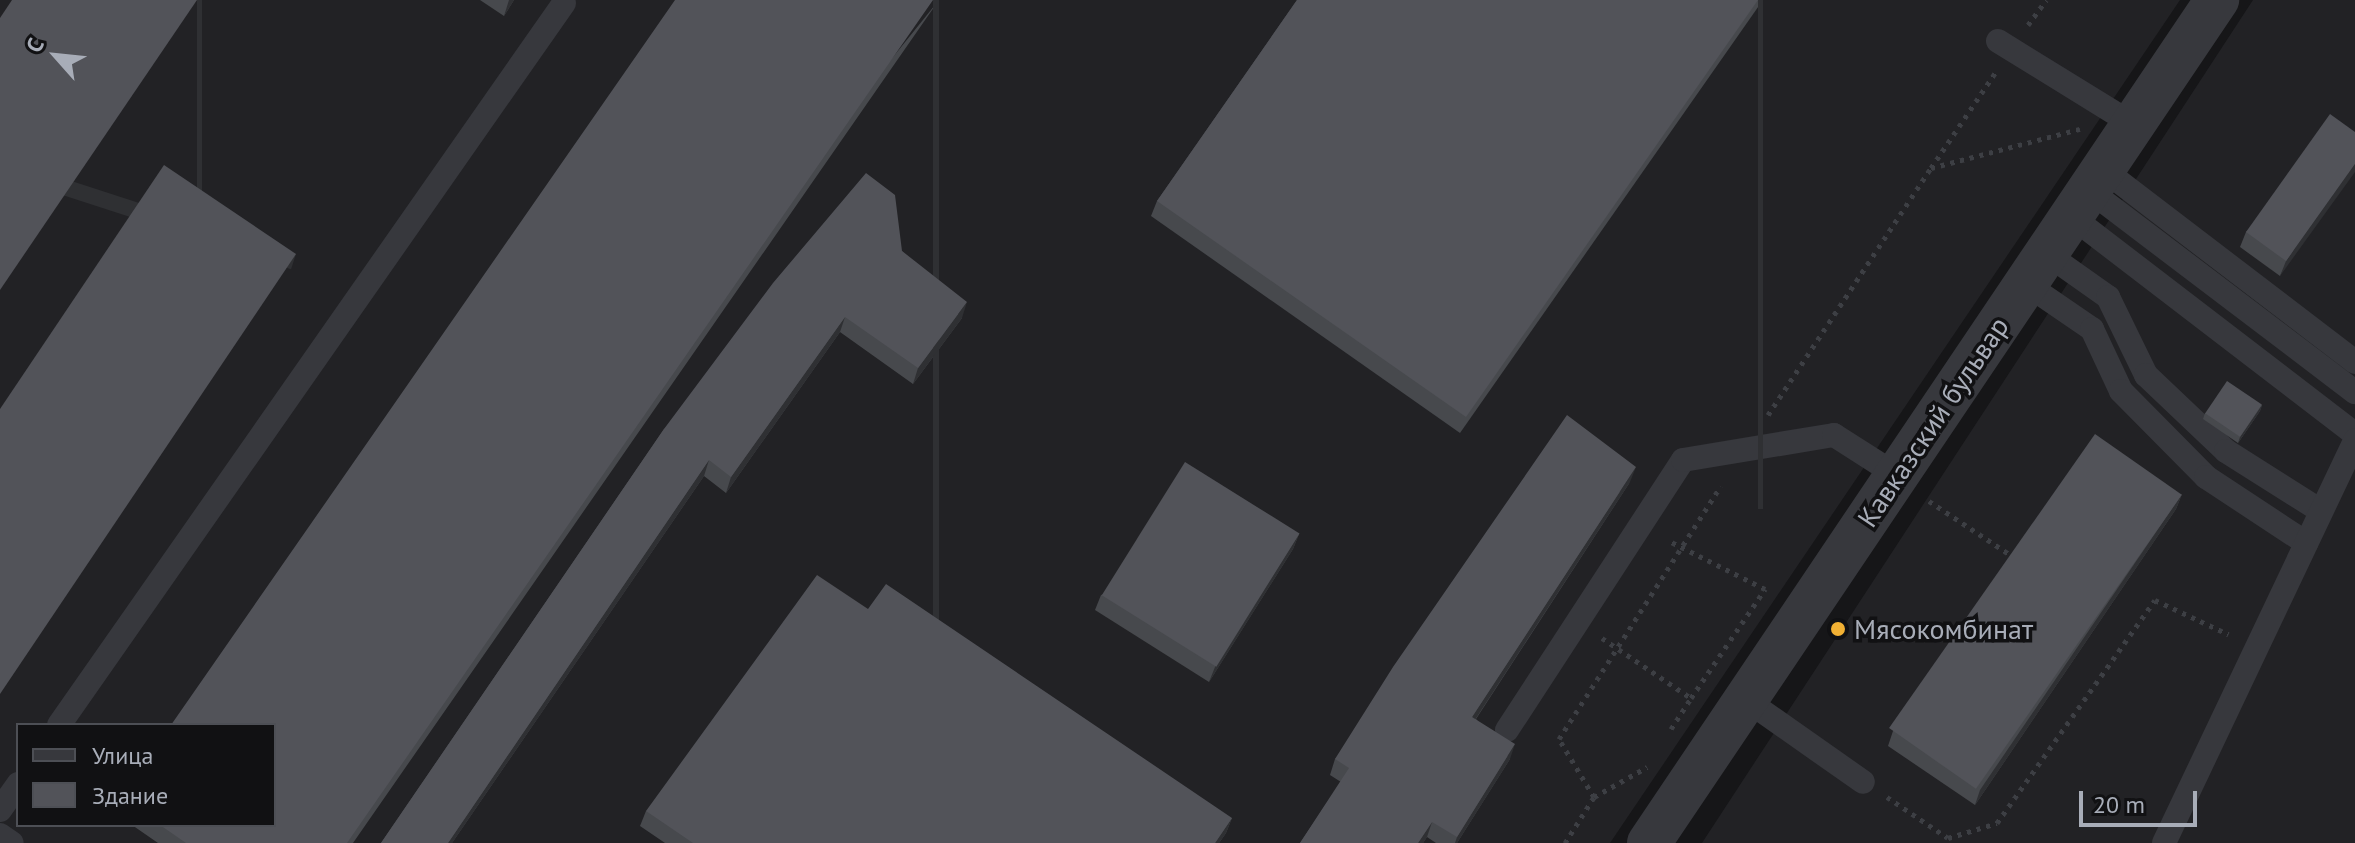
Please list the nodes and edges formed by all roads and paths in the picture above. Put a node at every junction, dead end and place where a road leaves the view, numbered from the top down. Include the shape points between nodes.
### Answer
1 (2046, 0) edge
2 (2217, 0) edge
3 (564, 3) dead end
4 (2004, 45) junction
5 (2119, 115) junction
6 (1931, 168) junction
7 (2089, 193) junction
8 (2036, 269) junction
9 (2355, 362) edge
10 (2355, 392) edge
11 (2355, 437) edge
12 (1745, 449) junction
13 (1908, 484) junction
14 (2346, 486) edge
15 (2321, 511) junction
16 (1640, 526) junction
17 (2306, 543) junction
18 (1682, 547) junction
19 (2015, 558) edge
20 (1577, 621) junction
21 (2257, 647) junction
22 (1616, 648) junction
23 (1691, 698) junction
24 (1745, 699) junction
25 (60, 723) edge
26 (1507, 730) dead end
27 (1669, 733) dead end
28 (1654, 756) dead end
29 (1863, 782) joint
30 (16, 787) edge
31 (1594, 797) junction
32 (0, 810) edge
33 (0, 835) edge
34 (12, 843) edge
35 (1565, 843) edge
36 (1649, 843) edge
37 (2164, 843) edge

1 - 4 path
2 - 5 street, Кавказский бульвар
3 - 25 lane
4 - 5 lane
4 - 6 path
5 - 6 path
5 - 7 street, Кавказский бульвар
6 - 12 path
7 - 8 street, Кавказский бульвар
7 - 9 lane via 2207,237
7 - 10 lane
7 - 11 lane
8 - 13 street, Кавказский бульвар
8 - 15 lane via 2108,297 2146,375 2226,451
8 - 17 lane via 2092,329 2121,391 2206,477
11 - 14 lane
12 - 13 lane via 1834,435
12 - 16 lane via 1683,460
12 - 18 path
13 - 19 path
13 - 24 street, Кавказский бульвар
14 - 15 lane
15 - 17 lane
16 - 18 path
16 - 20 lane
17 - 21 lane
18 - 22 path
18 - 23 path via 1765,589
20 - 22 path
20 - 26 lane
21 - 29 path via 2155,600 1997,823 1948,838
21 - 37 lane
22 - 23 path
22 - 31 path via 1559,739
23 - 27 path
24 - 29 lane
24 - 36 street, Кавказский бульвар
28 - 31 path via 1646,768
30 - 32 lane
31 - 35 path
33 - 34 lane

